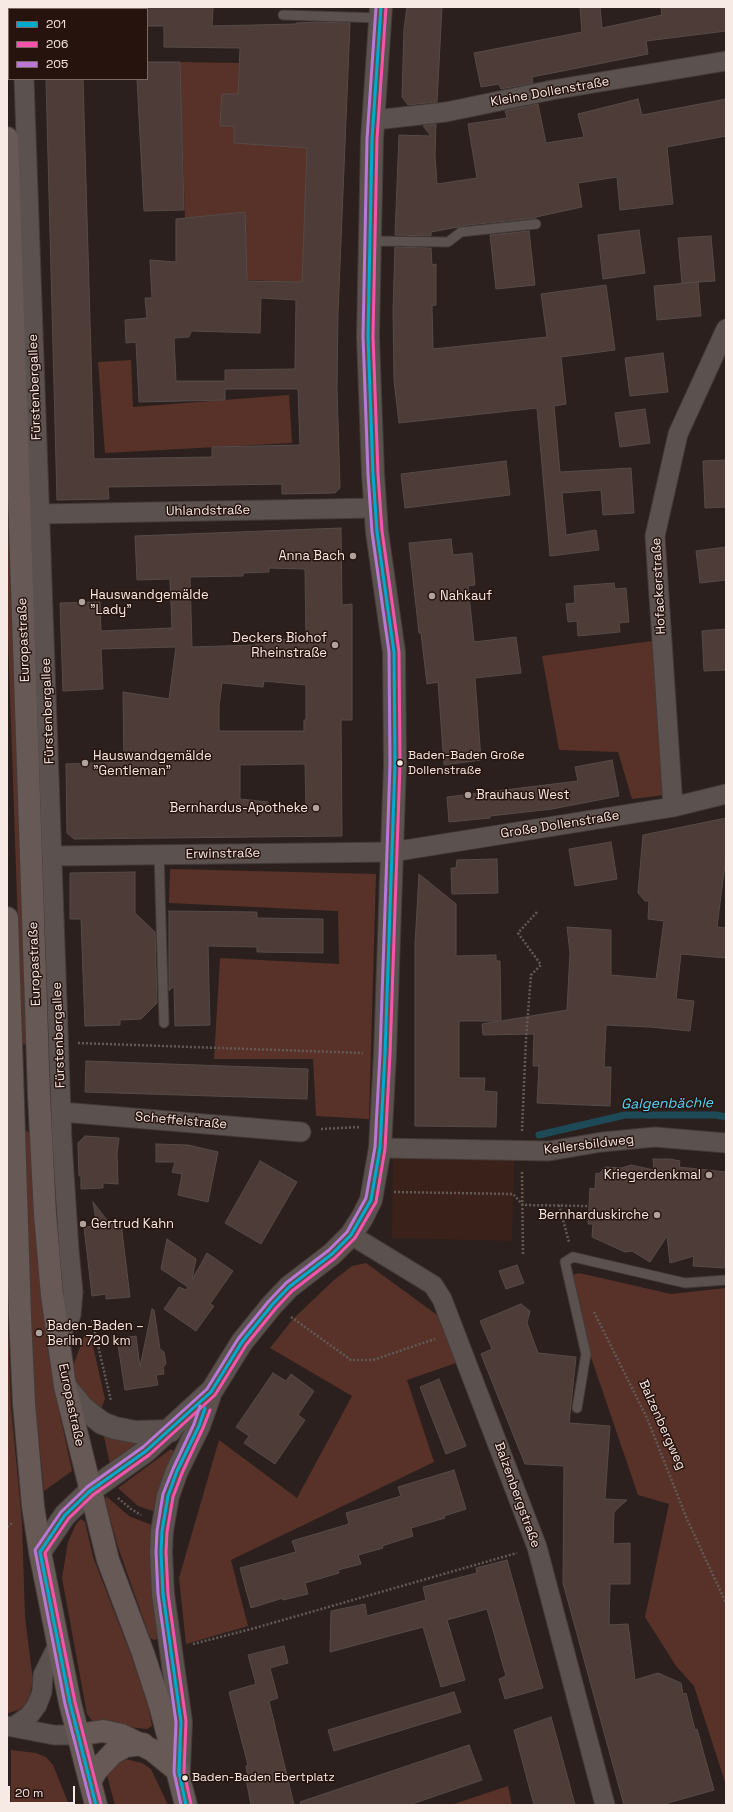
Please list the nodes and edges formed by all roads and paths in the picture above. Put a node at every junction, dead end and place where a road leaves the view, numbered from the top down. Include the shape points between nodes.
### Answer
1 (381, 13) edge
2 (282, 15) dead end
3 (726, 61) edge
4 (24, 80) edge
5 (373, 119) junction
6 (7, 138) edge
7 (536, 224) dead end
8 (369, 241) junction
9 (726, 329) edge
10 (375, 508) junction
11 (40, 514) junction
12 (726, 794) edge
13 (674, 807) junction
14 (392, 852) junction
15 (159, 854) junction
16 (53, 856) junction
17 (537, 912) dead end
18 (7, 918) edge
19 (164, 1023) dead end
20 (60, 1042) junction
21 (385, 1054) junction
22 (62, 1112) junction
23 (382, 1126) junction
24 (300, 1132) joint
25 (726, 1143) edge
26 (380, 1148) junction
27 (522, 1150) junction
28 (371, 1200) junction
29 (523, 1205) junction
30 (559, 1205) junction
31 (588, 1206) dead end
32 (351, 1235) junction
33 (523, 1254) dead end
34 (573, 1257) junction
35 (726, 1280) edge
36 (272, 1305) junction
37 (591, 1305) dead end
38 (91, 1316) dead end
39 (456, 1332) junction
40 (58, 1339) junction
41 (65, 1386) junction
42 (211, 1392) junction
43 (110, 1406) dead end
44 (577, 1408) dead end
45 (170, 1431) junction
46 (108, 1479) junction
47 (90, 1491) junction
48 (164, 1518) junction
49 (537, 1547) junction
50 (40, 1552) junction
51 (726, 1603) edge
52 (59, 1643) junction
53 (188, 1646) dead end
54 (10, 1727) edge
55 (78, 1734) junction
56 (143, 1744) junction
57 (179, 1772) junction
58 (90, 1782) junction
59 (96, 1805) edge
60 (186, 1805) edge
61 (605, 1805) edge

1 - 2 lane
1 - 5 street
3 - 5 street, Kleine Dollenstraße via 552,90 446,112
4 - 11 street, Fürstenbergallee
5 - 8 street
6 - 40 main road, Europastraße via 39,1096 45,1214
7 - 8 lane via 461,232 448,242
8 - 10 street via 368,340
9 - 13 street, Hofackerstraße via 678,434 655,536
10 - 11 street, Uhlandstraße
10 - 14 street via 394,652 395,764
11 - 16 street, Fürstenbergallee
12 - 13 street, Große Dollenstraße
13 - 14 street, Große Dollenstraße
14 - 15 street, Erwinstraße
14 - 21 street
15 - 16 street, Erwinstraße
15 - 19 lane
16 - 20 street, Fürstenbergallee
17 - 27 path via 518,933 541,965 531,975
18 - 50 main road, Europastraße via 24,1404 33,1506
20 - 21 path
20 - 22 street, Fürstenbergallee
21 - 23 street
22 - 24 street, Scheffelstraße
22 - 40 street, Fürstenbergallee via 69,1250 74,1292 71,1315
23 - 24 path
23 - 26 street
25 - 27 street, Kellersbildweg via 655,1137 549,1151
26 - 27 street, Kellersbildweg
26 - 28 street
27 - 29 path
28 - 29 path via 393,1192 513,1194
28 - 32 street
29 - 30 path
29 - 33 path
30 - 31 path
30 - 34 path
32 - 36 street
32 - 39 street, Balzenbergstraße via 433,1285
34 - 35 lane via 684,1283
34 - 44 lane via 564,1262 586,1354
36 - 39 path via 351,1360 373,1360
36 - 42 street via 242,1342
37 - 51 path, Balzenbergweg via 647,1418 687,1519
38 - 43 path via 111,1401
39 - 49 street, Balzenbergstraße
40 - 41 main road, Europastraße
41 - 45 street via 83,1408 115,1428 136,1432
41 - 47 main road, Europastraße
42 - 45 street
42 - 48 street via 199,1426 177,1471 168,1496
45 - 46 street
46 - 47 street
46 - 48 path via 112,1491 131,1509 144,1516
47 - 50 street via 65,1515
47 - 57 main road, Europastraße via 108,1560 143,1653
48 - 57 street via 161,1552 163,1594 182,1722
49 - 53 path
49 - 61 street, Balzenbergstraße
50 - 52 main road, Europastraße
52 - 54 street via 43,1675 42,1692 37,1705 29,1716
52 - 55 main road, Europastraße
54 - 55 street via 54,1735
55 - 56 main road via 103,1731
55 - 58 main road, Europastraße
56 - 57 main road
56 - 58 main road via 126,1746 113,1753 96,1770
57 - 60 main road, Europastraße
58 - 59 main road, Europastraße

